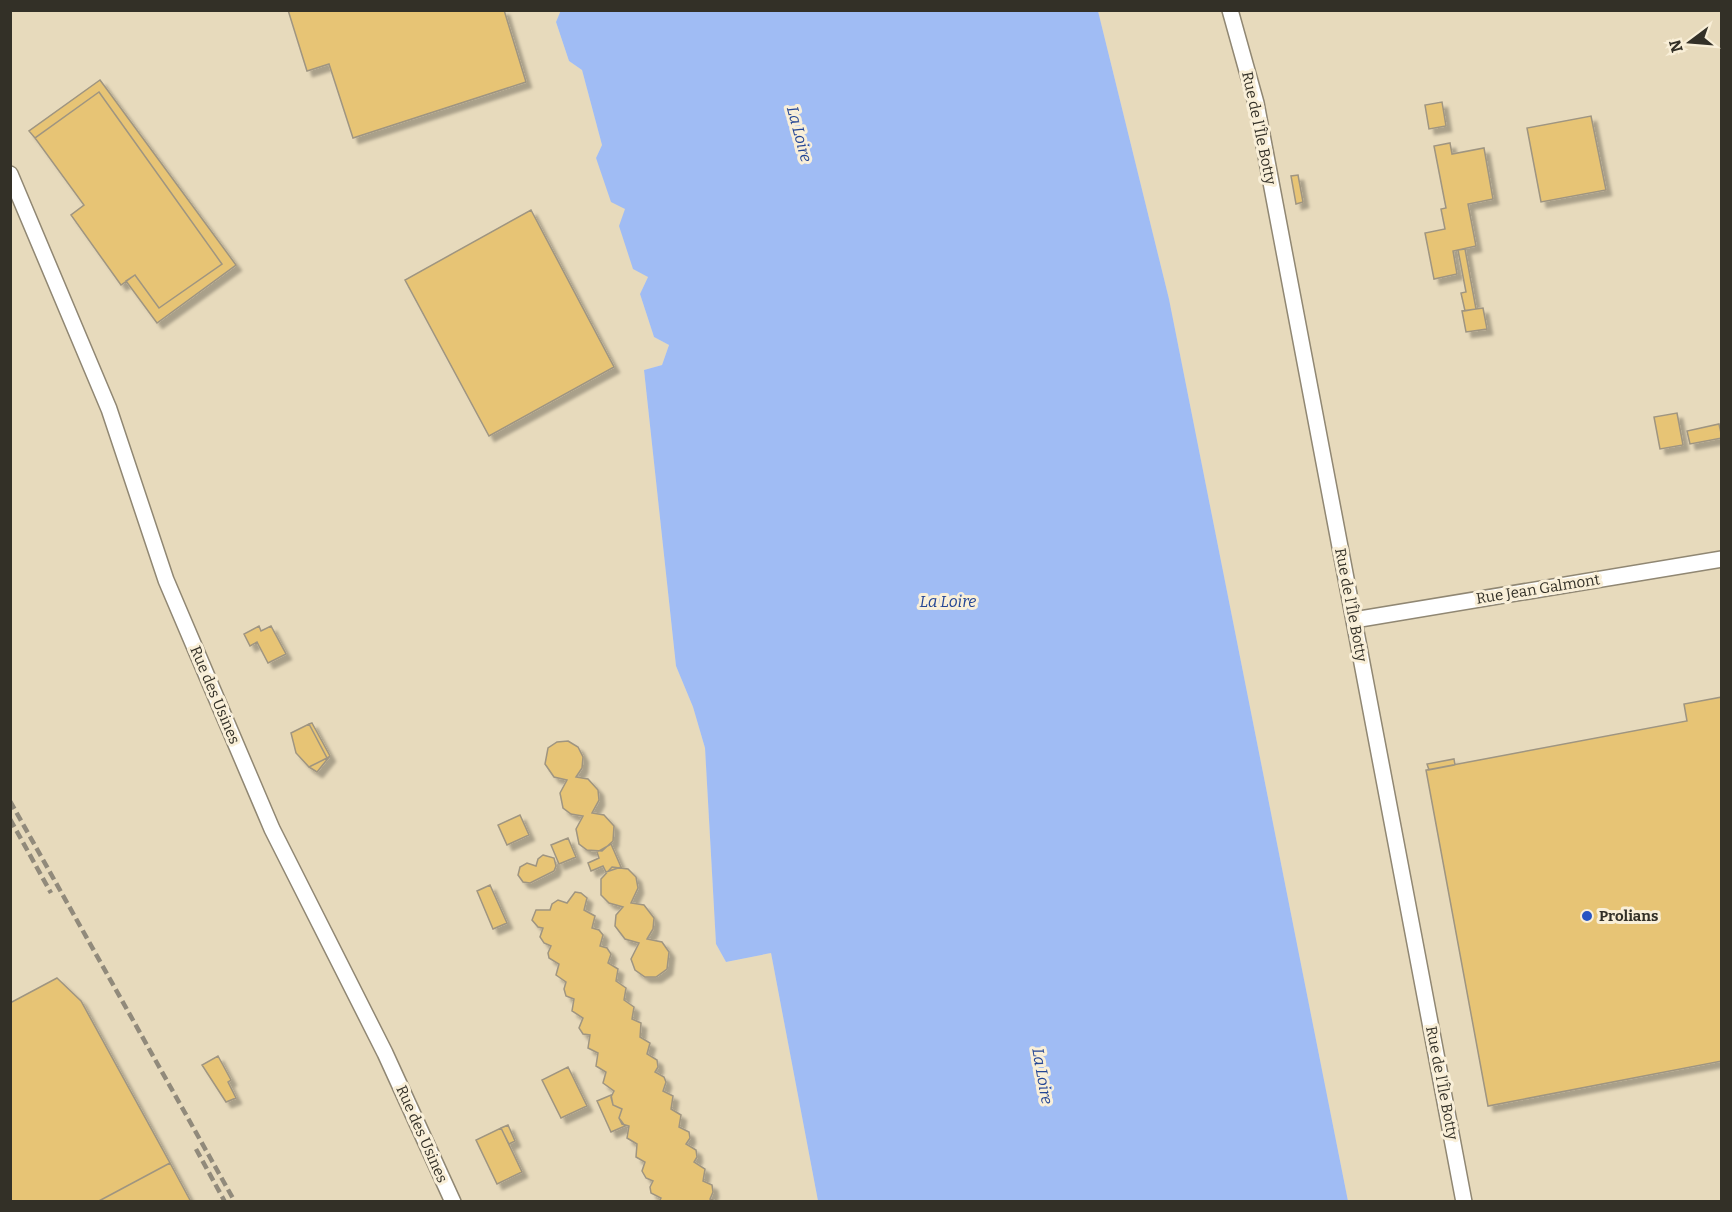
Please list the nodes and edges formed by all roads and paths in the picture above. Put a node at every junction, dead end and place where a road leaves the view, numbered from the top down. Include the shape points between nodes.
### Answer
1 (1230, 10) edge
2 (10, 174) edge
3 (1722, 559) edge
4 (1354, 620) junction
5 (453, 1202) edge
6 (1464, 1202) edge

1 - 4 street, Rue de l'Île Botty via 1256,103
2 - 5 street, Rue des Usines via 110,409 166,580 272,829 385,1053
3 - 4 street, Rue Jean Galmont
4 - 6 street, Rue de l'Île Botty

